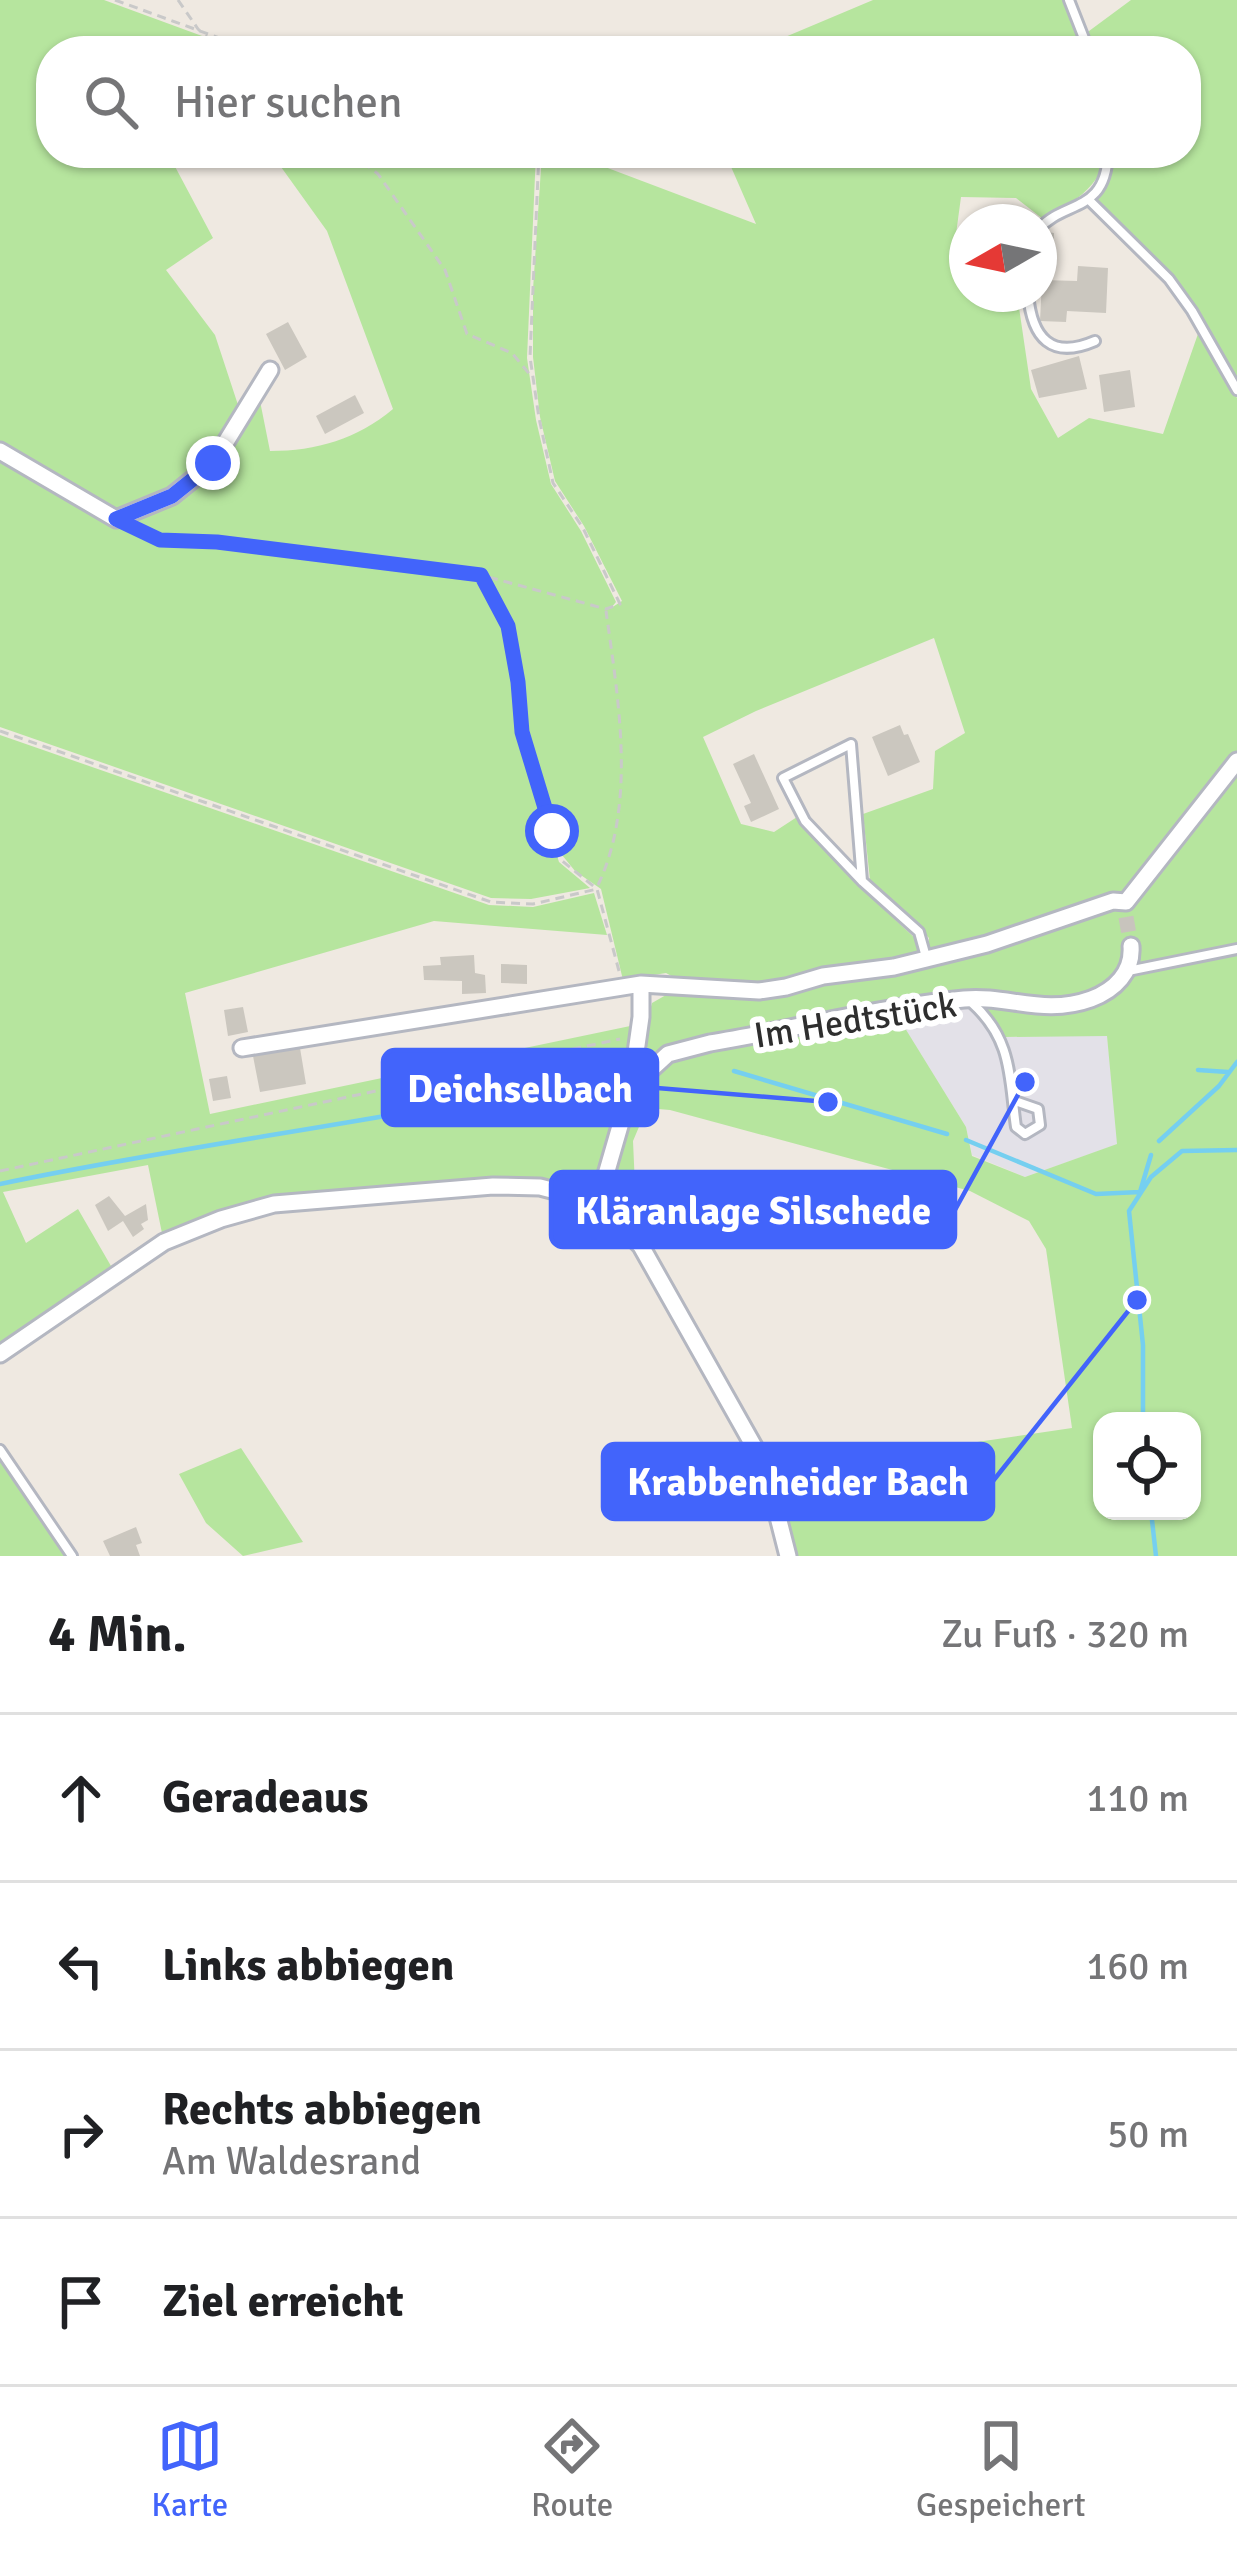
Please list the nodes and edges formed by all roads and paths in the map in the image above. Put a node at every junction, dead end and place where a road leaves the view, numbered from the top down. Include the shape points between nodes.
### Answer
1 (115, 0) edge
2 (178, 0) edge
3 (1069, 0) edge
4 (199, 29) junction
5 (206, 36) edge
6 (217, 36) edge
7 (1083, 36) edge
8 (370, 168) edge
9 (537, 168) edge
10 (1108, 168) edge
11 (1089, 200) junction
12 (1057, 215) edge
13 (1030, 312) edge
14 (1095, 341) dead end
15 (270, 370) dead end
16 (532, 377) junction
17 (1237, 390) edge
18 (0, 451) edge
19 (116, 519) junction
20 (481, 575) junction
21 (606, 609) junction
22 (0, 731) edge
23 (1237, 761) edge
24 (862, 881) junction
25 (597, 889) junction
26 (1131, 946) tunnel mouth
27 (1237, 949) edge
28 (926, 957) junction
29 (1128, 970) junction
30 (632, 985) junction
31 (965, 999) junction
32 (639, 1035) junction
33 (242, 1048) dead end
34 (631, 1088) junction
35 (1015, 1101) junction
36 (0, 1171) edge
37 (598, 1202) junction
38 (0, 1354) edge
39 (0, 1450) edge
40 (72, 1556) edge
41 (788, 1556) edge

1 - 4 path
2 - 4 path
3 - 7 lane
4 - 5 path
4 - 6 path
8 - 16 path via 445,270 467,334 512,352
9 - 16 path
10 - 11 lane
11 - 12 lane
11 - 17 lane via 1168,279
13 - 14 lane via 1052,346
15 - 19 street via 213,463 172,496
16 - 21 path via 553,483 620,604
18 - 19 street
19 - 20 path via 160,540
20 - 21 path
20 - 25 path via 508,626 522,732 561,860
21 - 25 path via 618,700 618,827
22 - 25 path via 491,902 533,904
23 - 28 street, Im Hedtstück via 1126,909 1113,902
24 - 24 lane via 805,821 783,778 851,744
24 - 28 lane via 919,932
25 - 30 path
26 - 29 street
27 - 29 lane
28 - 30 street, Im Hedtstück via 759,991
29 - 31 street, Im Hedtstück via 1112,988 1073,1005
30 - 32 street
30 - 33 street, Im Hedtstück
31 - 34 street, Im Hedtstück via 668,1054
31 - 35 lane via 1000,1042
32 - 34 street
32 - 36 path
34 - 37 street
35 - 35 lane via 1016,1127 1033,1132 1038,1109
37 - 38 street via 540,1187 493,1186 274,1204 164,1242
37 - 41 street via 640,1246 765,1466
39 - 40 lane

